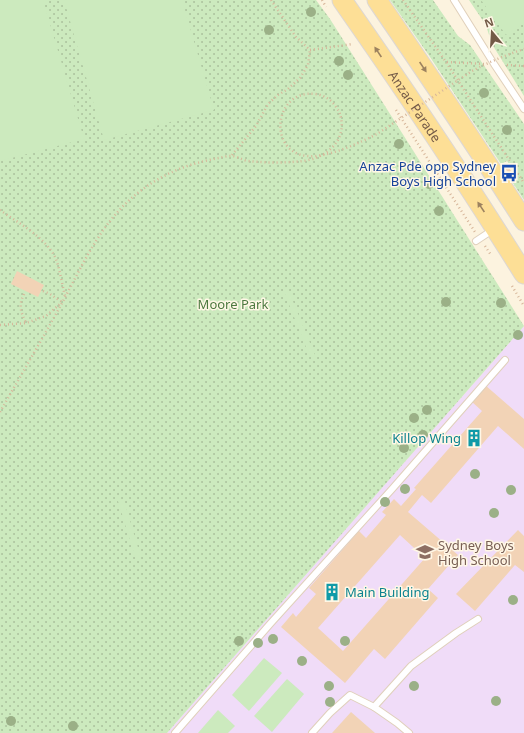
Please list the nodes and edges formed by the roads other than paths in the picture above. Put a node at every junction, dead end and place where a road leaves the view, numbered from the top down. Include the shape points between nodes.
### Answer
1 (377, 0) edge
2 (454, 0) edge
3 (336, 6) edge
4 (524, 109) edge
5 (524, 221) edge
6 (516, 277) edge
7 (505, 360) dead end
8 (478, 619) dead end
9 (374, 707) junction
10 (175, 733) edge
11 (312, 733) edge
12 (409, 733) edge

1 -> 5 main road
2 - 4 lane
6 -> 3 main road, Anzac Parade via 484,236 376,49
7 - 10 lane
8 - 9 lane via 411,666
9 - 11 lane via 350,695
9 - 12 lane

